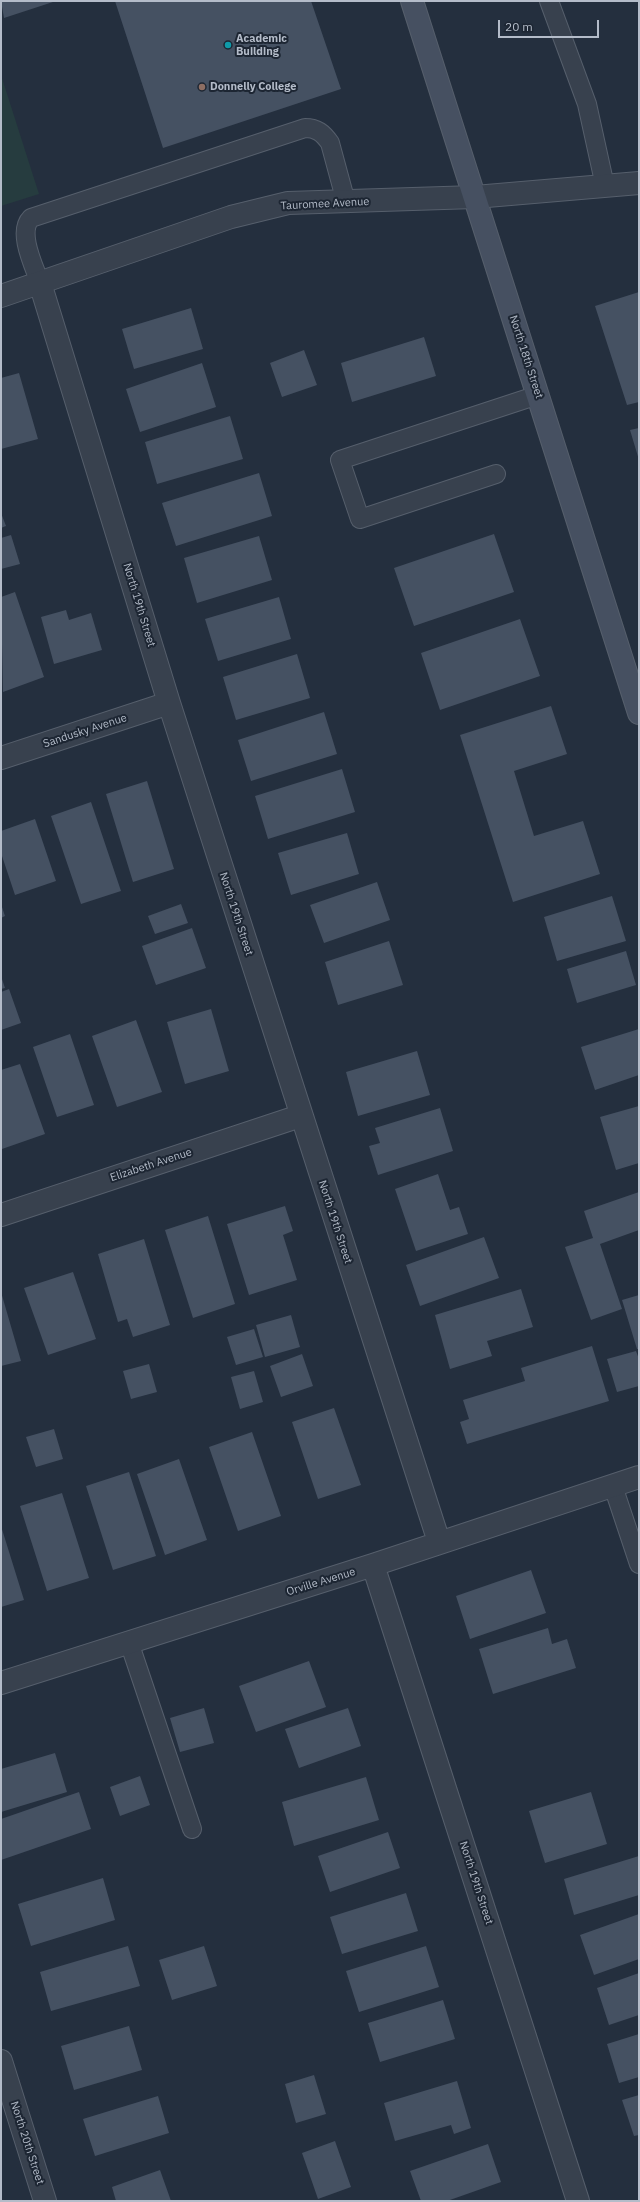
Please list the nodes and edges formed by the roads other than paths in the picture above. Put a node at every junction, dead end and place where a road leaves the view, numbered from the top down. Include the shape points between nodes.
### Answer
1 (412, 1) edge
2 (549, 1) edge
3 (639, 183) edge
4 (605, 186) junction
5 (475, 197) junction
6 (346, 202) junction
7 (40, 283) junction
8 (1, 296) edge
9 (538, 395) junction
10 (496, 474) dead end
11 (169, 703) junction
12 (639, 713) edge
13 (1, 758) edge
14 (300, 1116) junction
15 (1, 1215) edge
16 (639, 1477) edge
17 (614, 1486) junction
18 (439, 1542) junction
19 (639, 1564) edge
20 (374, 1565) junction
21 (129, 1642) junction
22 (1, 1683) edge
23 (192, 1829) dead end
24 (1, 2061) edge
25 (45, 2201) edge
26 (578, 2201) edge

1 - 5 main road, North 18th Street
2 - 4 lane via 587,104
3 - 4 street, Tauromee Avenue
4 - 5 street, Tauromee Avenue
5 - 6 street, Tauromee Avenue
5 - 9 main road, North 18th Street
6 - 7 street, Tauromee Avenue via 288,203 231,217
6 - 7 lane via 330,143 314,128 305,128 31,218 27,222 25,236
7 - 8 street, Tauromee Avenue
7 - 11 street, North 19th Street
9 - 10 lane via 340,460 360,519
9 - 12 main road, North 18th Street
11 - 13 street, Sandusky Avenue
11 - 14 street, North 19th Street
14 - 15 street, Elizabeth Avenue
14 - 18 street, North 19th Street
16 - 17 street, Orville Avenue
17 - 18 street, Orville Avenue
17 - 19 lane
18 - 20 street, Orville Avenue
20 - 21 street, Orville Avenue
20 - 26 street, North 19th Street
21 - 22 street, Orville Avenue
21 - 23 lane
24 - 25 street, North 20th Street

